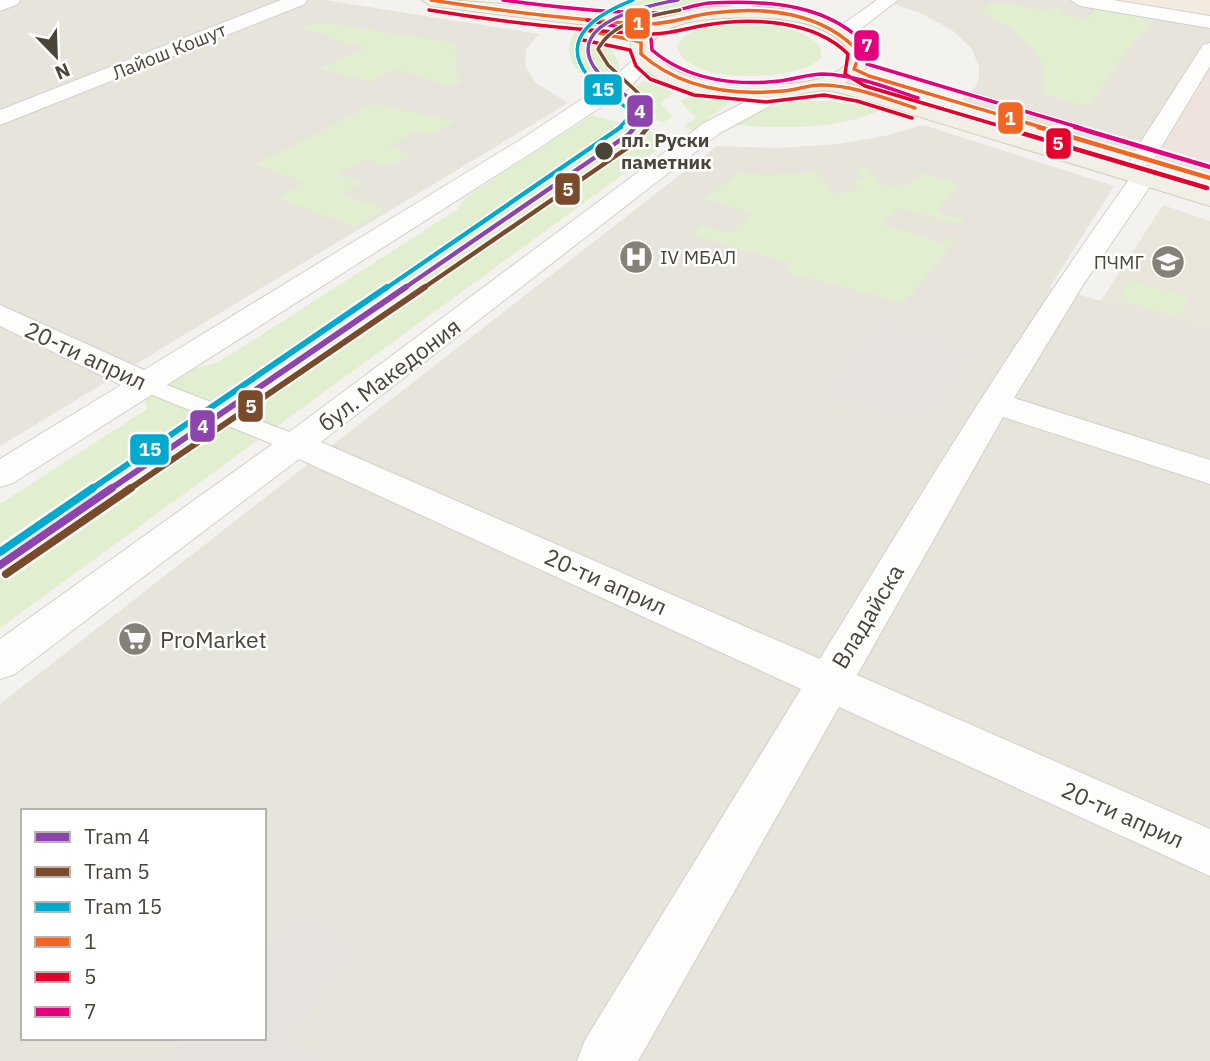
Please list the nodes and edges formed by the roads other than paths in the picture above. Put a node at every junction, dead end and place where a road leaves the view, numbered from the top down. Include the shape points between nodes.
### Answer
1 (11, 0) edge
2 (298, 0) edge
3 (431, 0) edge
4 (807, 0) edge
5 (832, 0) edge
6 (889, 0) edge
7 (1080, 0) edge
8 (0, 5) edge
9 (466, 5) junction
10 (745, 8) edge
11 (1210, 22) edge
12 (664, 24) junction
13 (840, 32) junction
14 (1210, 49) edge
15 (643, 51) junction
16 (854, 69) junction
17 (822, 84) junction
18 (780, 91) junction
19 (0, 118) edge
20 (1142, 169) junction
21 (1210, 178) edge
22 (1210, 198) edge
23 (0, 314) edge
24 (146, 384) junction
25 (994, 402) junction
26 (296, 444) junction
27 (1210, 472) edge
28 (0, 475) edge
29 (0, 662) edge
30 (829, 681) junction
31 (1210, 853) edge
32 (606, 1061) edge

1 - 8 street
2 - 19 street, Лайош Кошут
3 - 9 main road
4 - 10 main road
5 - 13 main road
6 - 13 street
7 - 11 street
9 - 12 main road
9 - 15 main road
10 - 12 main road
10 - 13 main road
12 - 15 main road via 647,34
13 - 16 main road via 859,49
14 - 20 street, Владайска
15 - 18 main road via 665,74 696,84
15 - 24 street via 621,84 571,118
16 - 17 main road
16 - 20 main road
17 - 18 main road
17 - 20 main road
18 - 26 street, бул. Македония via 712,128
20 - 21 main road
20 - 22 main road
20 - 25 street, Владайска
23 - 24 street, 20-ти април
24 - 26 street, 20-ти април
24 - 28 street
25 - 27 street
25 - 30 street, Владайска
26 - 29 street, бул. Македония
26 - 30 street, 20-ти април
30 - 31 street, 20-ти април
30 - 32 street, Владайска

